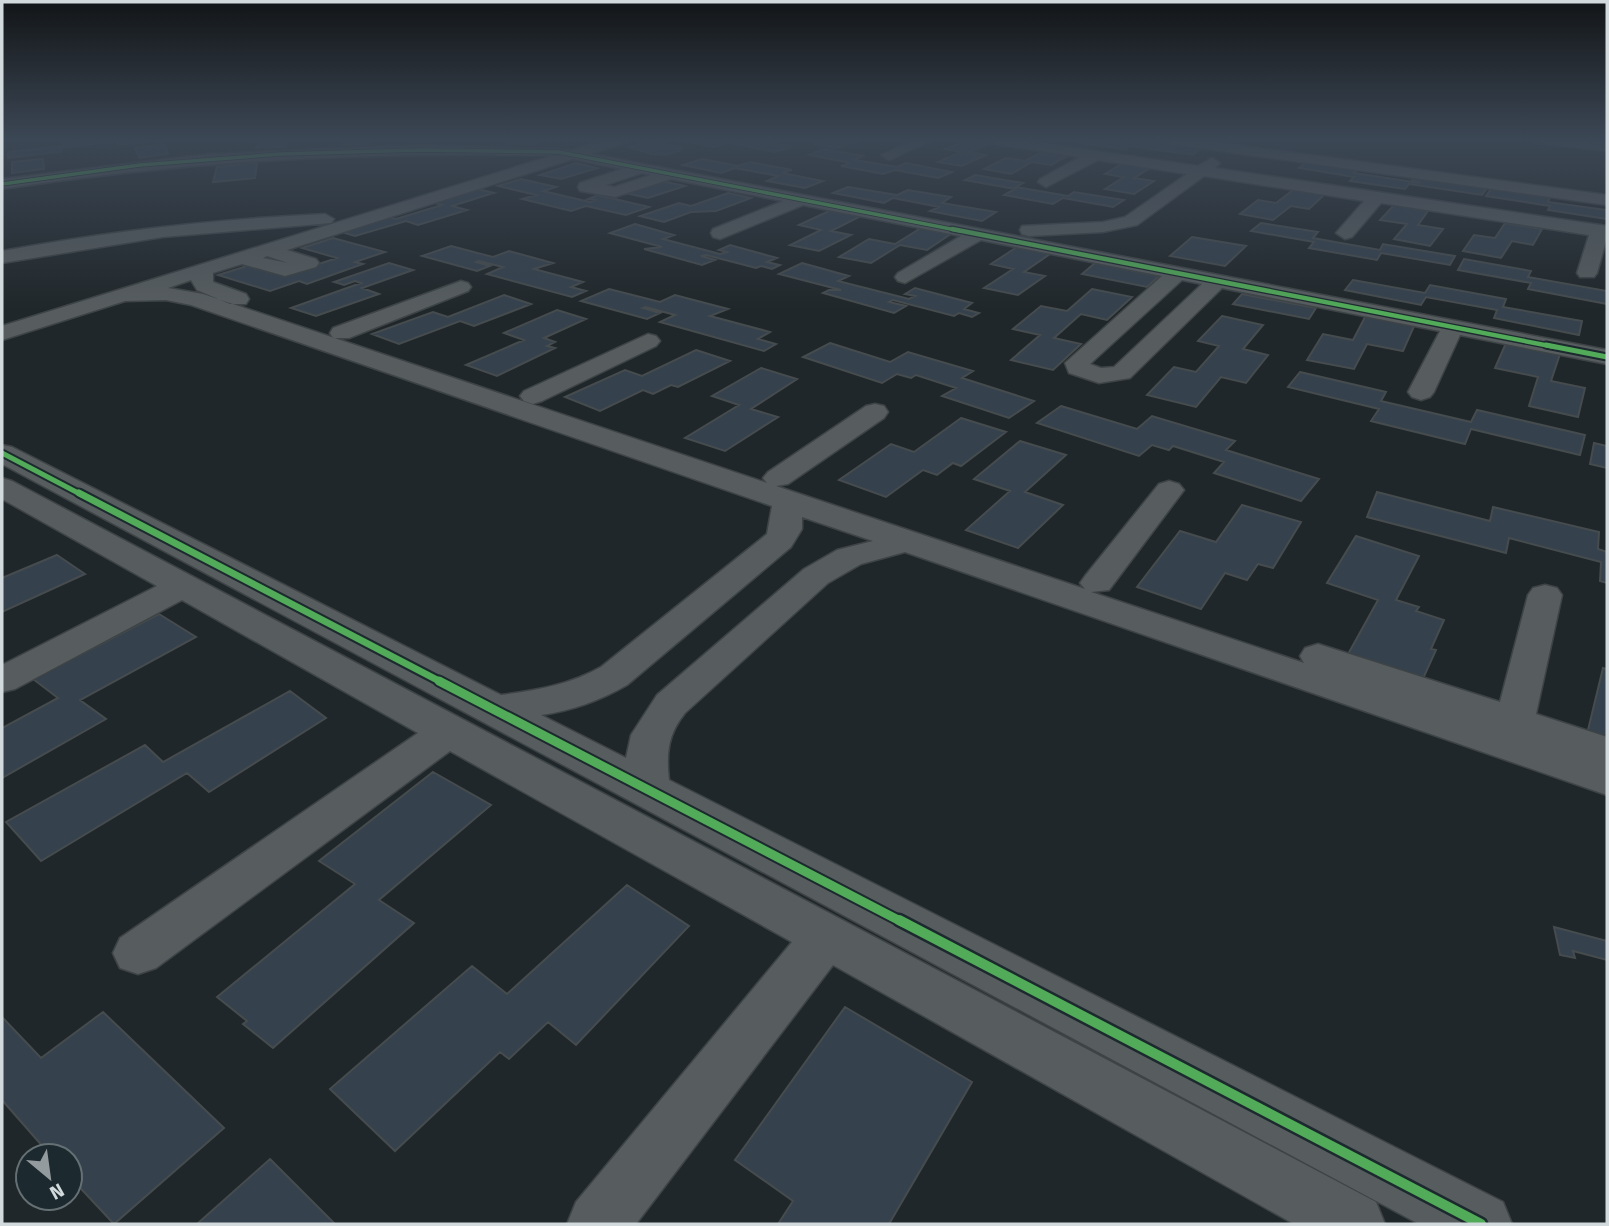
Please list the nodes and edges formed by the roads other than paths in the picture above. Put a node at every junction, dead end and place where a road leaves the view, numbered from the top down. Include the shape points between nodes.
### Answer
1 (417, 196) edge
2 (432, 196) edge
3 (791, 196) edge
4 (1167, 196) edge
5 (1372, 196) edge
6 (1576, 196) edge
7 (1377, 197) junction
8 (802, 199) junction
9 (1607, 201) edge
10 (342, 218) junction
11 (1603, 232) edge
12 (720, 233) dead end
13 (1345, 233) dead end
14 (978, 234) junction
15 (999, 238) junction
16 (267, 250) junction
17 (2, 257) edge
18 (242, 258) junction
19 (205, 269) junction
20 (1178, 273) junction
21 (1587, 273) dead end
22 (905, 277) dead end
23 (1217, 281) junction
24 (461, 287) dead end
25 (123, 295) junction
26 (1127, 318) junction
27 (2, 321) edge
28 (1447, 321) junction
29 (1169, 327) junction
30 (2, 333) edge
31 (341, 333) junction
32 (648, 341) dead end
33 (1607, 357) edge
34 (1421, 392) dead end
35 (533, 396) junction
36 (875, 412) dead end
37 (2, 453) edge
38 (2, 487) edge
39 (783, 490) junction
40 (1169, 490) dead end
41 (908, 542) junction
42 (1097, 583) junction
43 (184, 586) junction
44 (1545, 596) dead end
45 (2, 680) edge
46 (493, 709) junction
47 (1515, 721) junction
48 (449, 731) junction
49 (1607, 752) edge
50 (1607, 780) edge
51 (649, 790) junction
52 (826, 937) junction
53 (138, 953) dead end
54 (598, 1224) edge
55 (1354, 1224) edge
56 (1481, 1224) edge

1 - 10 street
2 - 16 street
3 - 8 street
4 - 15 street via 1131,222 1031,230
5 - 7 street
6 - 9 street
7 - 11 street
7 - 13 street
8 - 12 street
8 - 14 street via 885,210
10 - 17 street via 205,226
10 - 27 street
11 - 21 street
14 - 15 street
14 - 22 street
15 - 20 street
16 - 18 street
16 - 18 street via 309,263 285,270
18 - 19 street
19 - 25 street
19 - 31 street via 201,283 208,289
20 - 23 street
20 - 26 street
23 - 28 street
23 - 29 street
24 - 31 street
25 - 30 street
25 - 39 street via 195,299
26 - 29 street
26 - 29 street via 1077,363 1078,368 1099,376 1121,373
28 - 33 street
28 - 34 street
31 - 35 street
32 - 35 street
35 - 39 street
36 - 39 street
37 - 46 street
38 - 43 street
39 - 41 street
39 - 42 street
39 - 46 street via 786,529 780,540 614,676 577,694
40 - 42 street
41 - 50 street
41 - 51 street via 823,570 671,705 649,736
42 - 47 street
43 - 45 street
43 - 48 street
44 - 47 street
46 - 51 street
47 - 49 street
48 - 52 street
48 - 53 street
51 - 56 street
52 - 54 street
52 - 55 street

